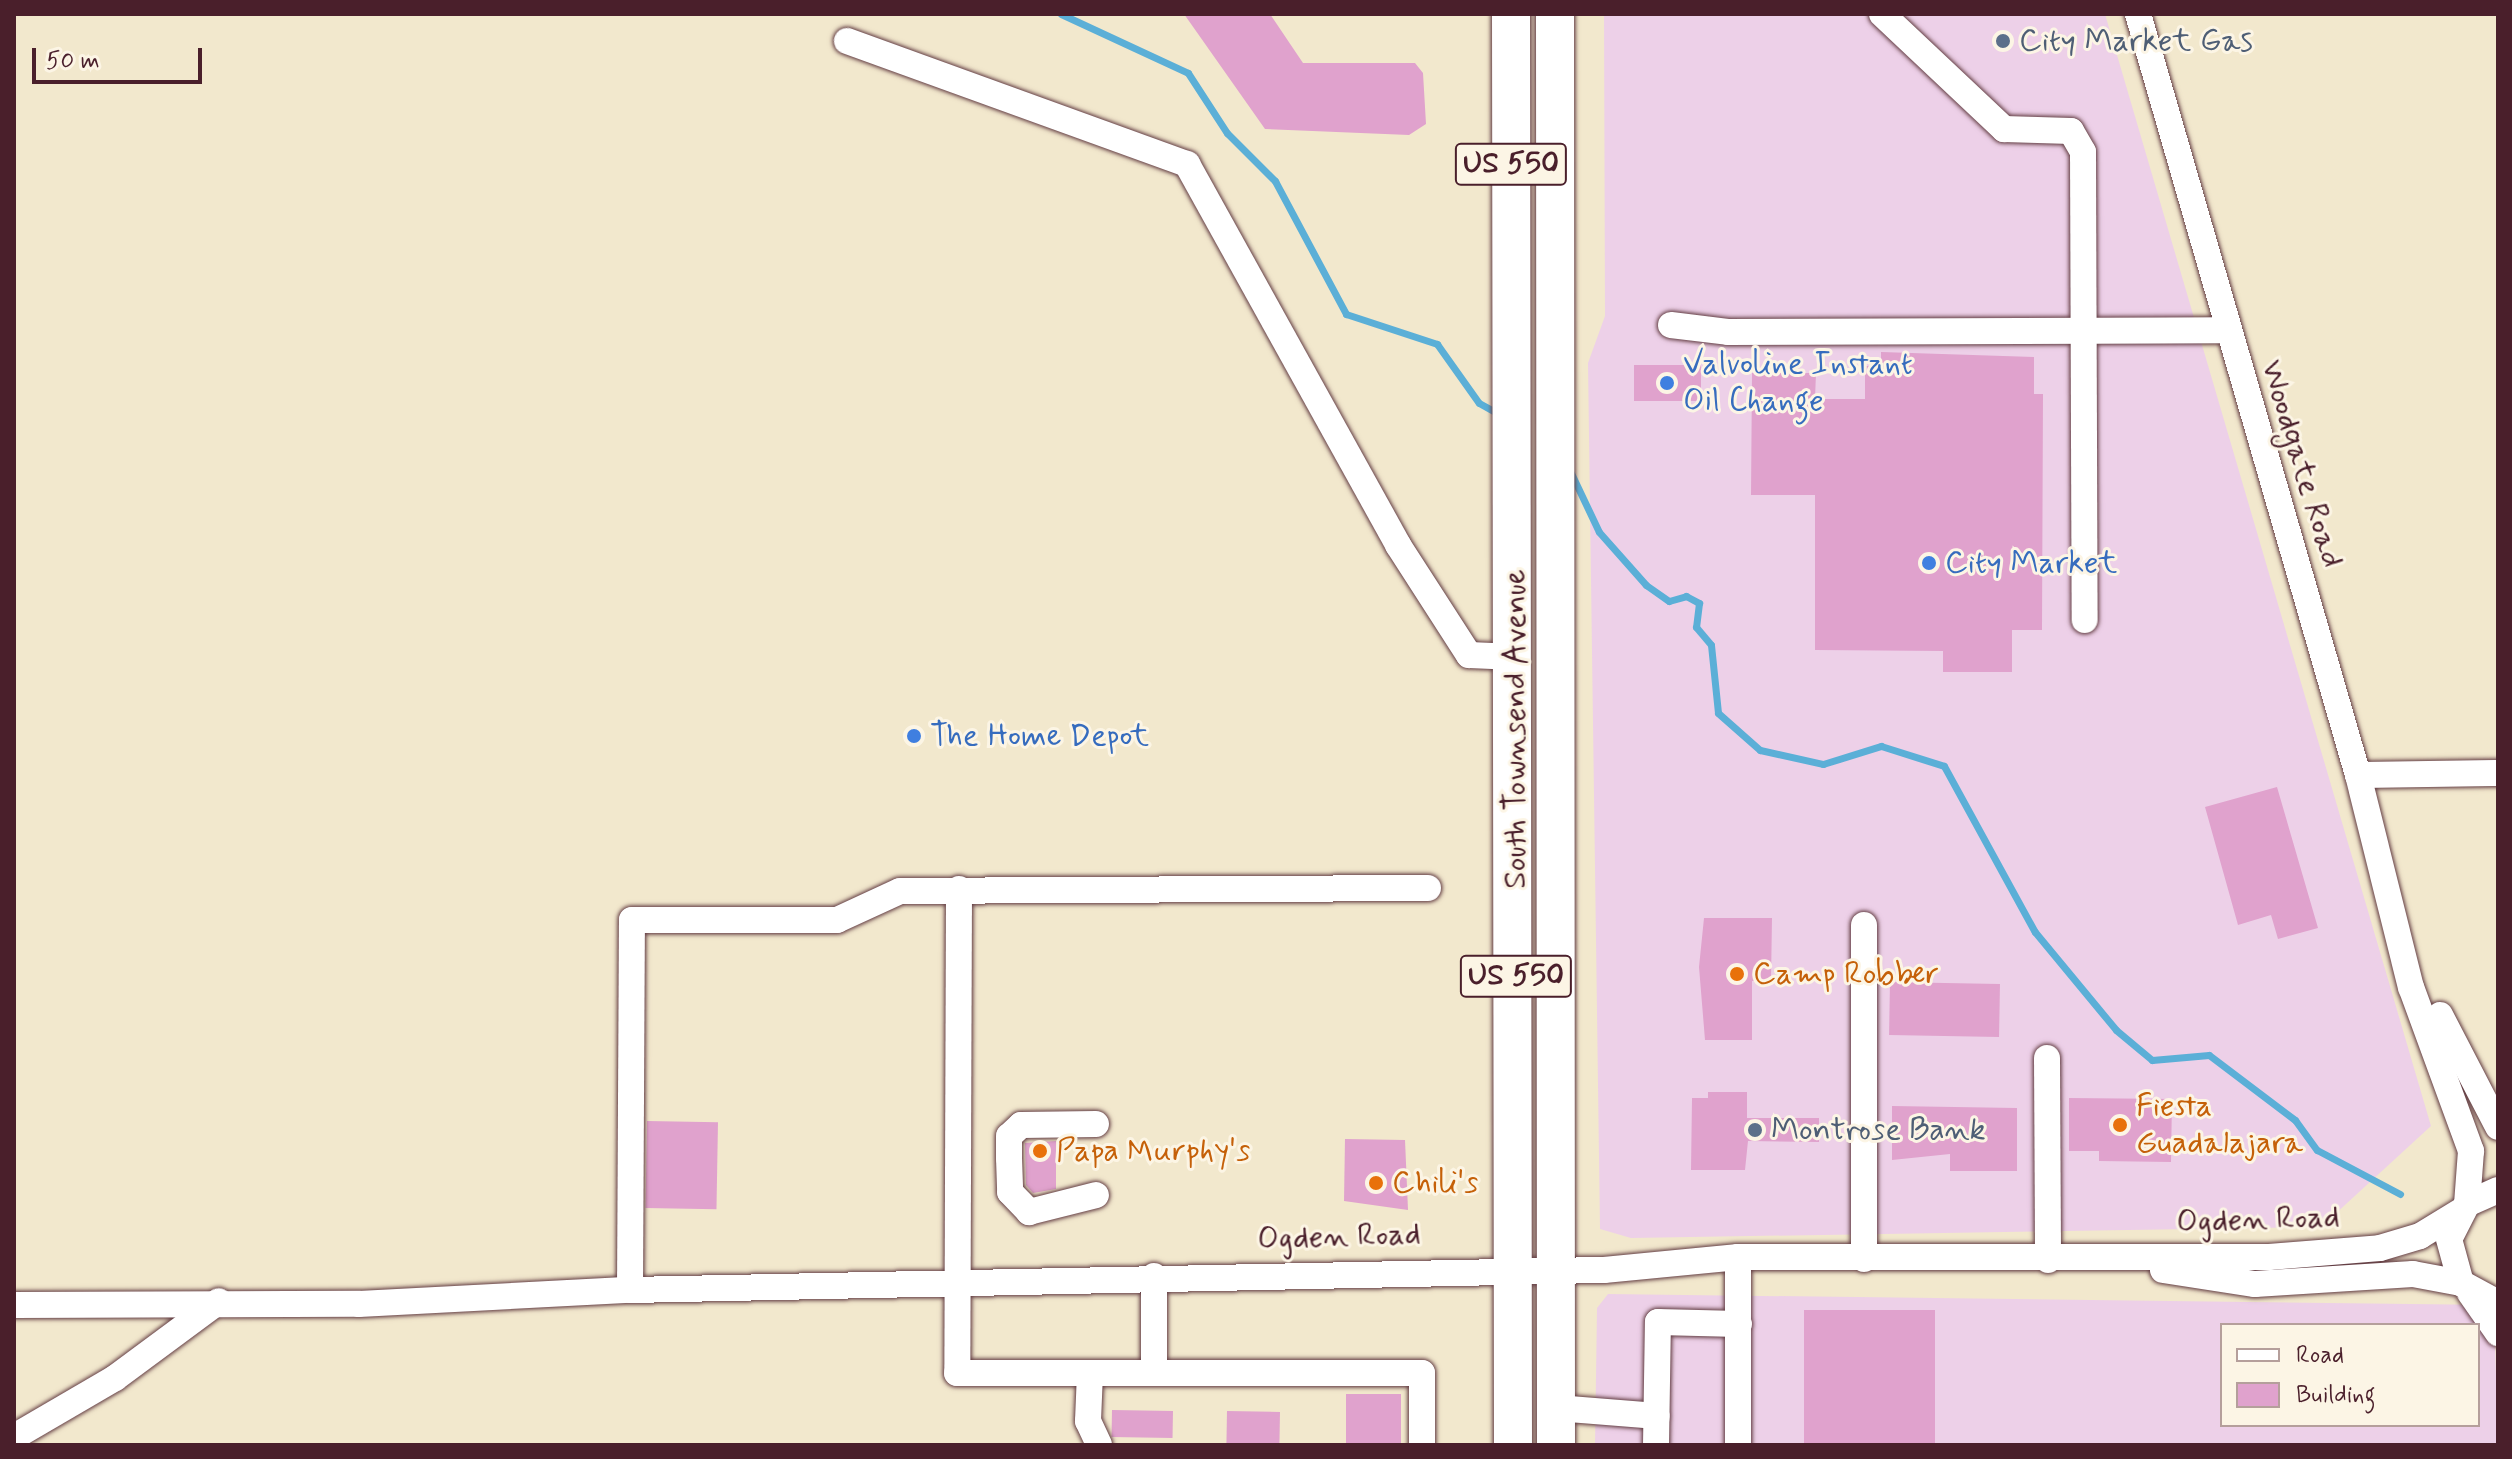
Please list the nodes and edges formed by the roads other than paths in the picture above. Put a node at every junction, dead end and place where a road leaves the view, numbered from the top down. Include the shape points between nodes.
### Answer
1 (1511, 14) edge
2 (1555, 14) edge
3 (1882, 14) edge
4 (2138, 14) edge
5 (847, 41) dead end
6 (1671, 325) dead end
7 (2088, 330) junction
8 (2225, 330) junction
9 (2085, 620) dead end
10 (1516, 657) junction
11 (2498, 773) edge
12 (2358, 775) junction
13 (1428, 888) dead end
14 (959, 889) junction
15 (1864, 925) dead end
16 (2398, 934) junction
17 (2047, 1058) dead end
18 (1096, 1124) dead end
19 (2498, 1127) edge
20 (2498, 1190) edge
21 (1096, 1195) dead end
22 (2464, 1208) junction
23 (1738, 1257) junction
24 (1864, 1259) junction
25 (2048, 1260) junction
26 (1516, 1269) junction
27 (1558, 1269) junction
28 (1154, 1276) junction
29 (957, 1281) junction
30 (2464, 1287) junction
31 (630, 1290) junction
32 (219, 1301) junction
33 (2498, 1303) edge
34 (14, 1305) edge
35 (1739, 1324) junction
36 (2498, 1333) edge
37 (1090, 1373) junction
38 (1154, 1373) junction
39 (1557, 1408) junction
40 (1657, 1416) junction
41 (14, 1437) edge
42 (1099, 1445) edge
43 (1422, 1445) edge
44 (1513, 1445) edge
45 (1556, 1445) edge
46 (1656, 1445) edge
47 (1738, 1445) edge

1 - 10 highway, South Townsend Avenue / US 550
2 - 27 highway, South Townsend Avenue / US 550
3 - 7 street via 2004,129 2071,131 2083,152
4 - 8 street, Woodgate Road
5 - 10 street via 1187,164 1398,545 1469,655
6 - 7 street via 1728,332
7 - 8 street
7 - 9 street
8 - 12 street, Woodgate Road
10 - 26 highway, South Townsend Avenue / US 550
11 - 12 street
12 - 16 street, Woodgate Road
13 - 14 street
14 - 29 street
14 - 31 street via 900,891 837,920 632,920
15 - 24 street
16 - 19 street, Woodgate Road
16 - 22 street, Woodgate Road via 2471,1151
17 - 25 street
18 - 21 street via 1021,1125 1009,1136 1010,1192 1029,1212
20 - 22 street, Ogden Road
22 - 25 street, Ogden Road via 2420,1236 2380,1248
22 - 30 street, Woodgate Road via 2449,1239
23 - 24 street, Ogden Road
23 - 27 street, Ogden Road
23 - 35 street
24 - 25 street, Ogden Road
25 - 30 street, Ogden Road via 2255,1284 2413,1274
26 - 27 street, Ogden Road
26 - 28 street, Ogden Road
26 - 44 highway, South Townsend Avenue / US 550
27 - 39 highway, South Townsend Avenue / US 550
28 - 29 street, Ogden Road
28 - 38 street
29 - 31 street, Ogden Road
29 - 37 street via 957,1373
30 - 33 street, Ogden Road
30 - 36 street
31 - 32 street, Ogden Road via 359,1304
32 - 34 street, Ogden Road
32 - 41 street via 115,1378
35 - 40 street via 1658,1322
35 - 47 street
37 - 38 street
37 - 42 street via 1088,1421
38 - 43 street via 1422,1373
39 - 40 street
39 - 45 highway, South Townsend Avenue / US 550
40 - 46 street

